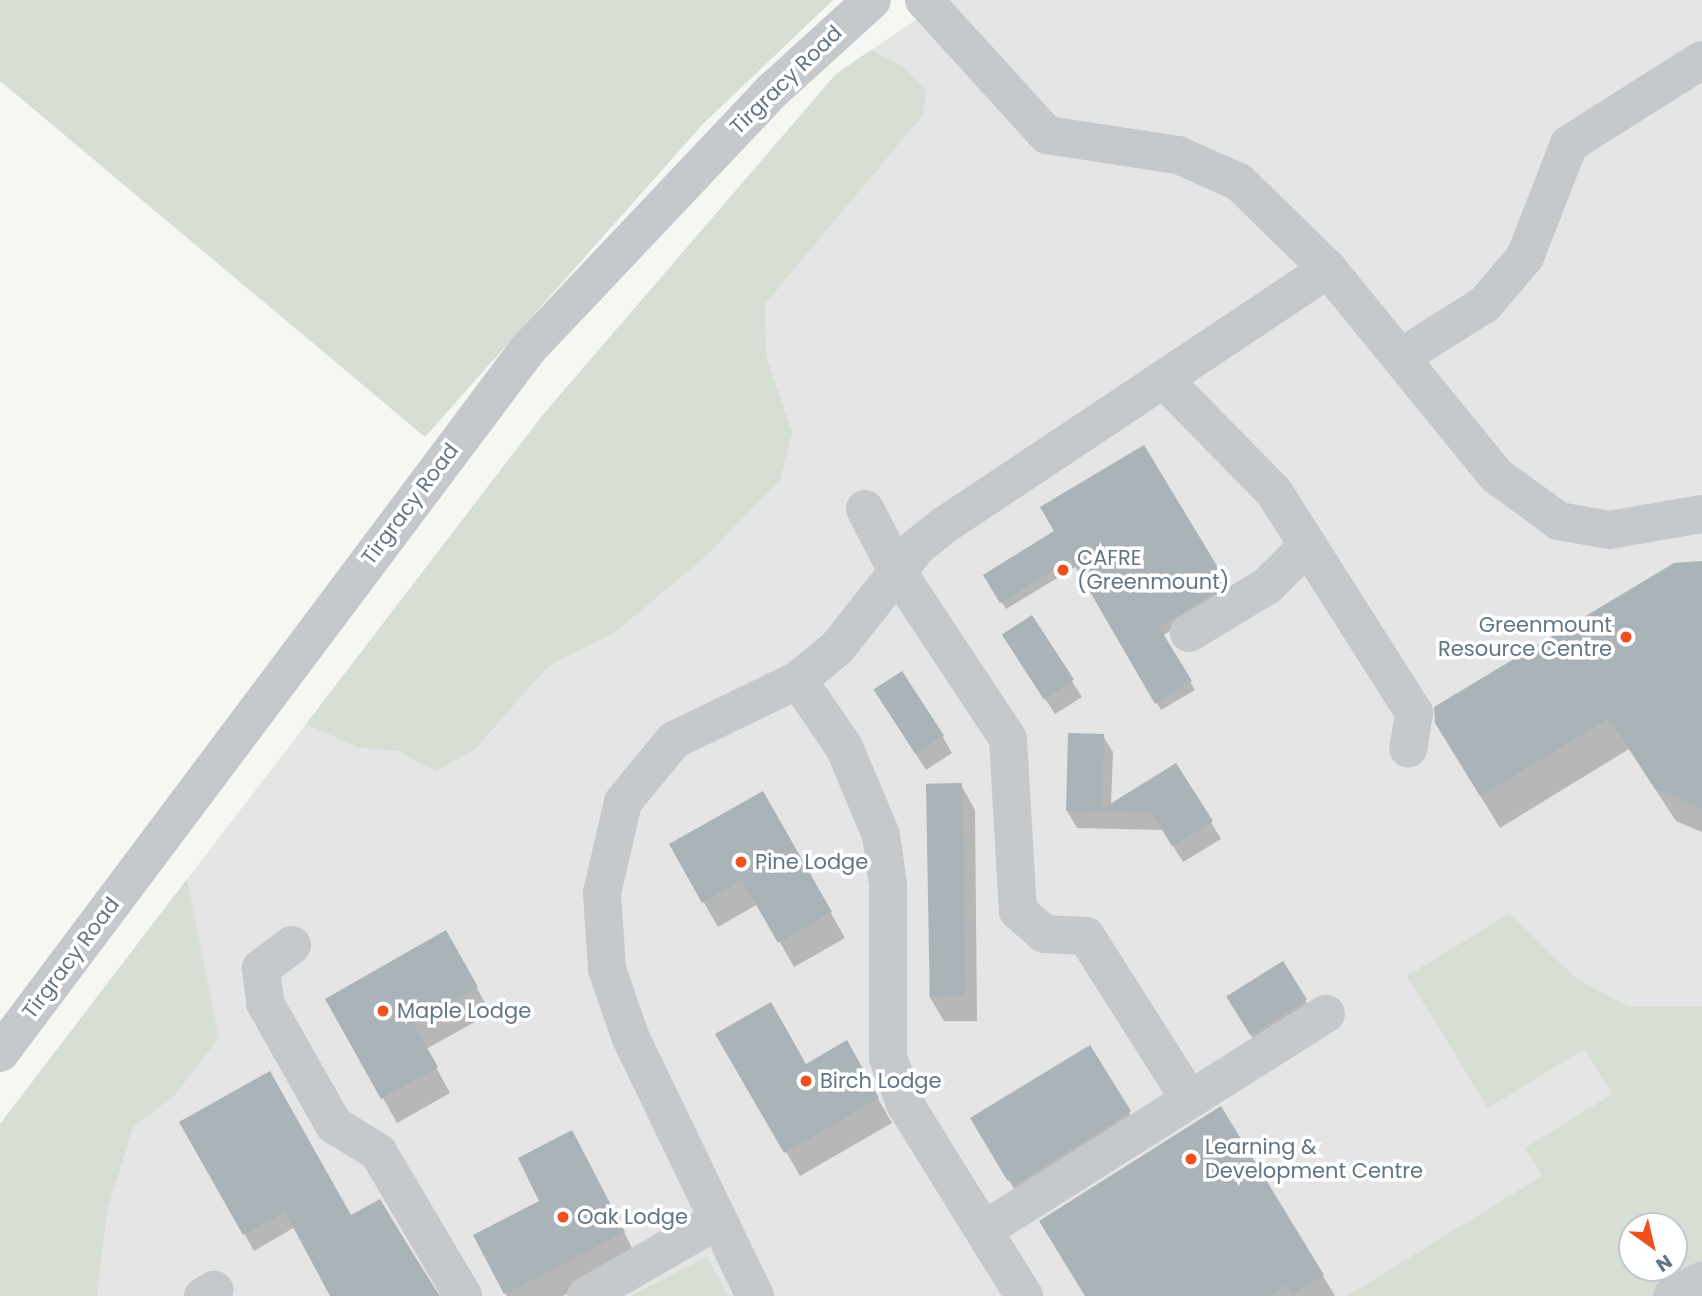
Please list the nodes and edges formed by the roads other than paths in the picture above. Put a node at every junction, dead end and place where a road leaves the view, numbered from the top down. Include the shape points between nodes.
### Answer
1 (872, 0) edge
2 (924, 0) edge
3 (1702, 60) edge
4 (1328, 269) junction
5 (1401, 357) junction
6 (1163, 379) junction
7 (865, 509) dead end
8 (1702, 514) edge
9 (1308, 545) junction
10 (897, 570) junction
11 (1189, 633) dead end
12 (798, 680) junction
13 (1408, 749) dead end
14 (292, 945) dead end
15 (1326, 1014) dead end
16 (0, 1053) edge
17 (1190, 1100) junction
18 (718, 1220) junction
19 (986, 1228) junction
20 (1702, 1280) edge
21 (463, 1296) edge
22 (586, 1296) edge
23 (755, 1296) edge
24 (1024, 1296) edge
25 (1672, 1296) edge

1 - 16 street, Tirgracy Road via 772,91 528,349
2 - 4 street via 1046,135 1178,155 1239,182 1283,218
3 - 5 street via 1569,144 1525,257 1485,304
4 - 5 street
4 - 6 street
5 - 8 street via 1497,476 1559,521 1609,530
6 - 9 street via 1258,472
6 - 10 street via 943,526
7 - 10 street
9 - 11 street via 1267,586
9 - 13 street via 1414,713
10 - 12 street via 837,648
10 - 17 street via 1007,739 1018,911 1044,934 1086,936
12 - 18 street via 674,740 642,773 623,802 602,893 607,969 630,1036
12 - 19 street via 844,747 881,835 888,885 888,1058 905,1104
14 - 21 street via 261,968 265,1003 334,1125 378,1152
15 - 17 street
17 - 19 street
18 - 22 street
18 - 23 street
19 - 24 street
20 - 25 street

